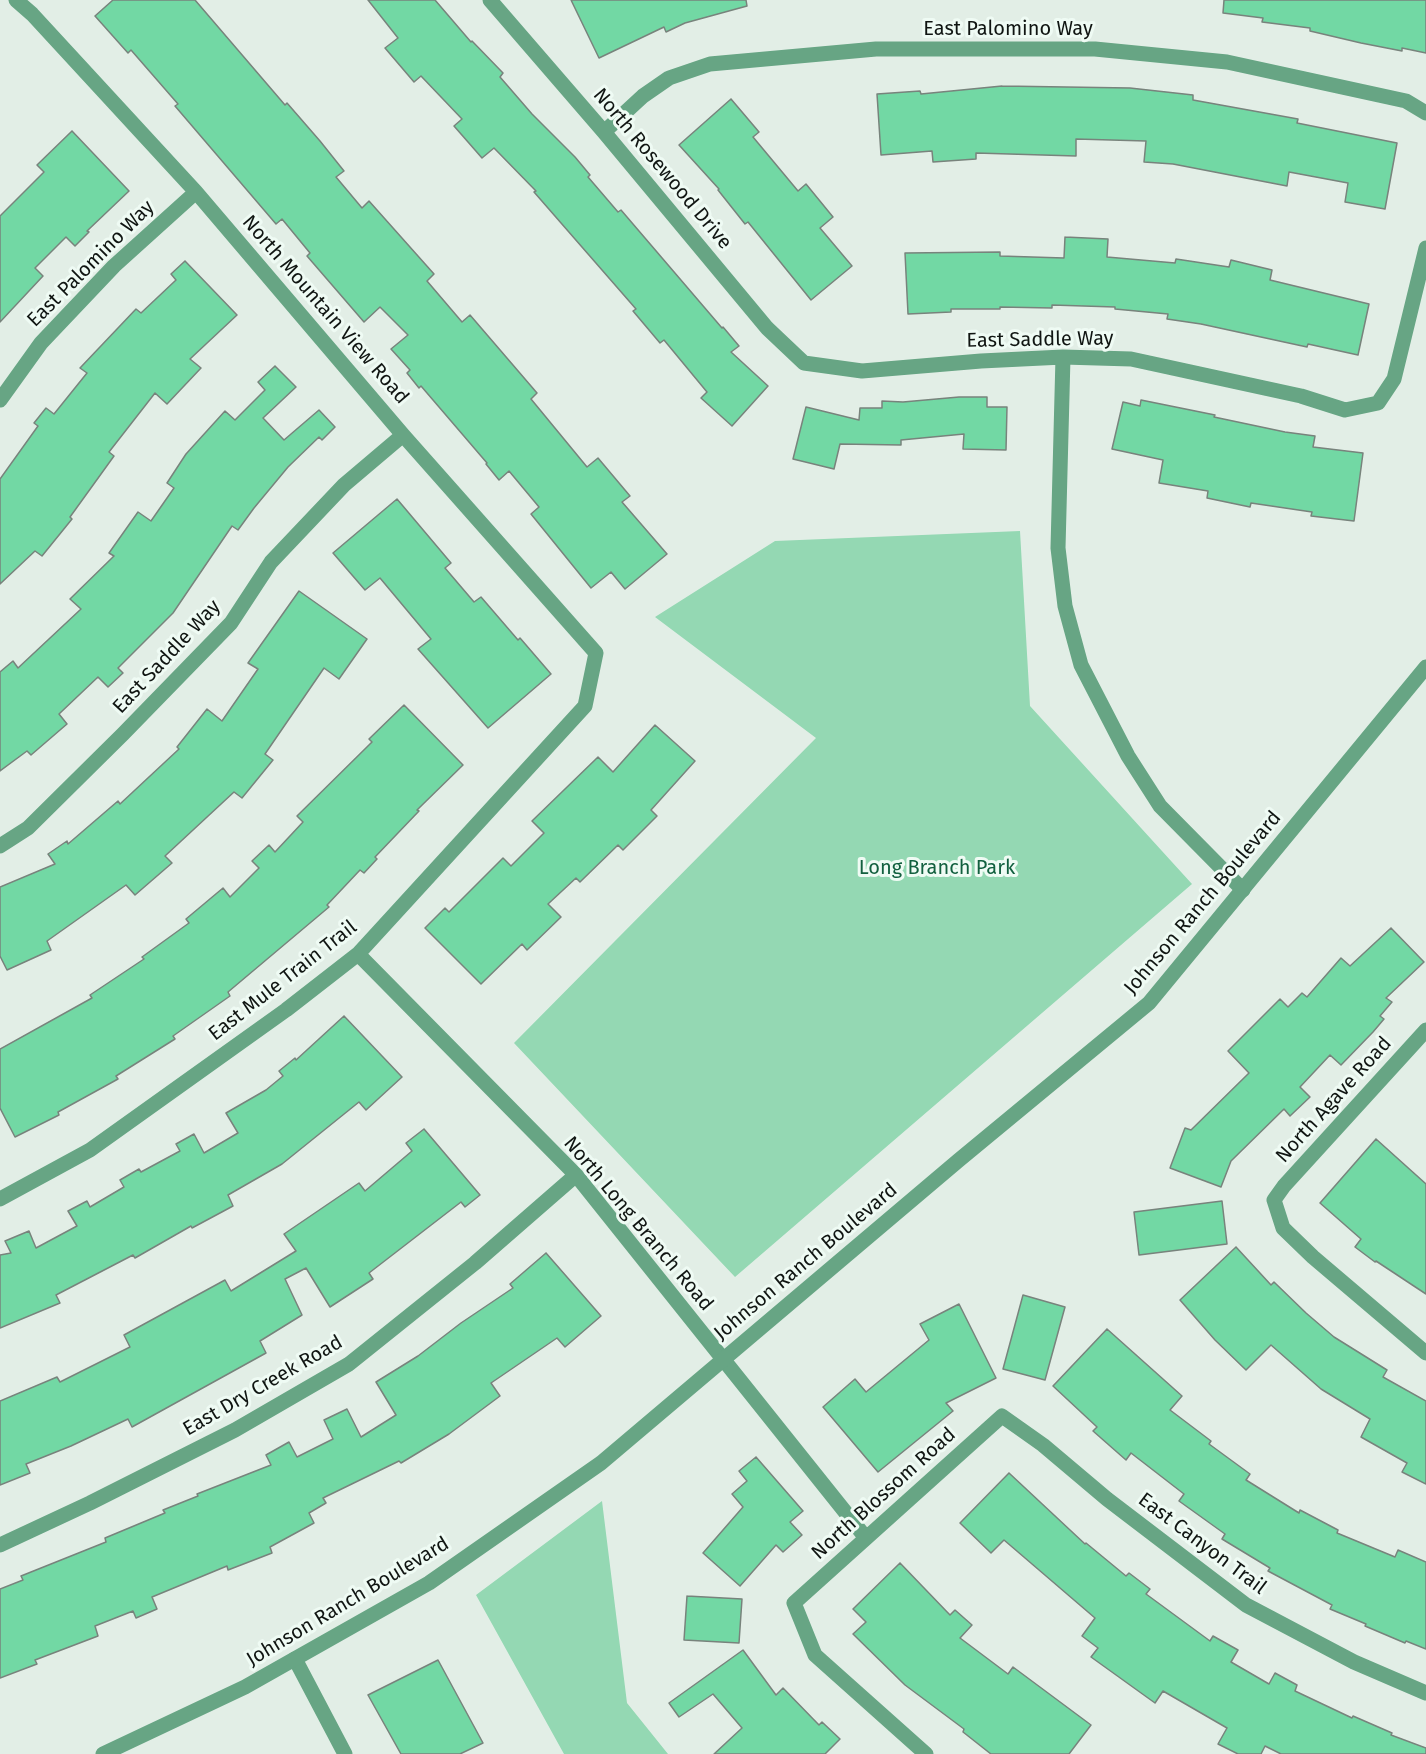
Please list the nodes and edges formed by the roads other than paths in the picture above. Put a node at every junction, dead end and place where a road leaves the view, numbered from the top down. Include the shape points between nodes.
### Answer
1 (16, 0) edge
2 (490, 0) edge
3 (1426, 113) edge
4 (604, 132) junction
5 (196, 192) junction
6 (1426, 248) edge
7 (1063, 357) junction
8 (804, 363) joint
9 (0, 400) edge
10 (403, 435) junction
11 (596, 653) joint
12 (1426, 667) edge
13 (0, 846) edge
14 (1244, 890) junction
15 (358, 954) junction
16 (1426, 1030) edge
17 (576, 1175) junction
18 (0, 1199) edge
19 (1426, 1353) edge
20 (724, 1361) junction
21 (1002, 1416) joint
22 (866, 1538) junction
23 (0, 1545) edge
24 (295, 1659) junction
25 (1426, 1693) edge
26 (103, 1754) edge
27 (345, 1754) edge
28 (926, 1754) edge

1 - 5 street, North Mountain View Road
2 - 4 street, North Rosewood Drive
3 - 4 street, East Palomino Way via 1406,101 1227,62 1095,49 876,50 710,64 669,78
4 - 8 street, North Rosewood Drive via 767,328
5 - 9 street, East Palomino Way via 114,266 41,343
5 - 10 street, North Mountain View Road
6 - 7 street, East Saddle Way via 1394,379 1378,403 1345,410 1131,359
7 - 8 street, East Saddle Way via 862,371
7 - 14 street via 1058,548 1065,606 1081,665 1128,756 1160,806
10 - 11 street, North Mountain View Road
10 - 13 street, East Saddle Way via 344,485 271,562 231,623 123,734 28,828
11 - 15 street, East Mule Train Trail via 585,706
12 - 14 street, Johnson Ranch Boulevard
14 - 20 street, Johnson Ranch Boulevard via 1149,1003
15 - 17 street, North Long Branch Road
15 - 18 street, East Mule Train Trail via 90,1150
16 - 19 street, North Agave Road via 1274,1200 1283,1228
17 - 20 street, North Long Branch Road
17 - 23 street, East Dry Creek Road via 350,1364 235,1430
20 - 22 street, North Long Branch Road
20 - 24 street, Johnson Ranch Boulevard via 601,1463 429,1583
21 - 22 street, North Blossom Road
21 - 25 street, East Canyon Trail via 1246,1605 1354,1662
22 - 28 street, North Blossom Road via 794,1603 815,1655
24 - 26 street, Johnson Ranch Boulevard
24 - 27 street

